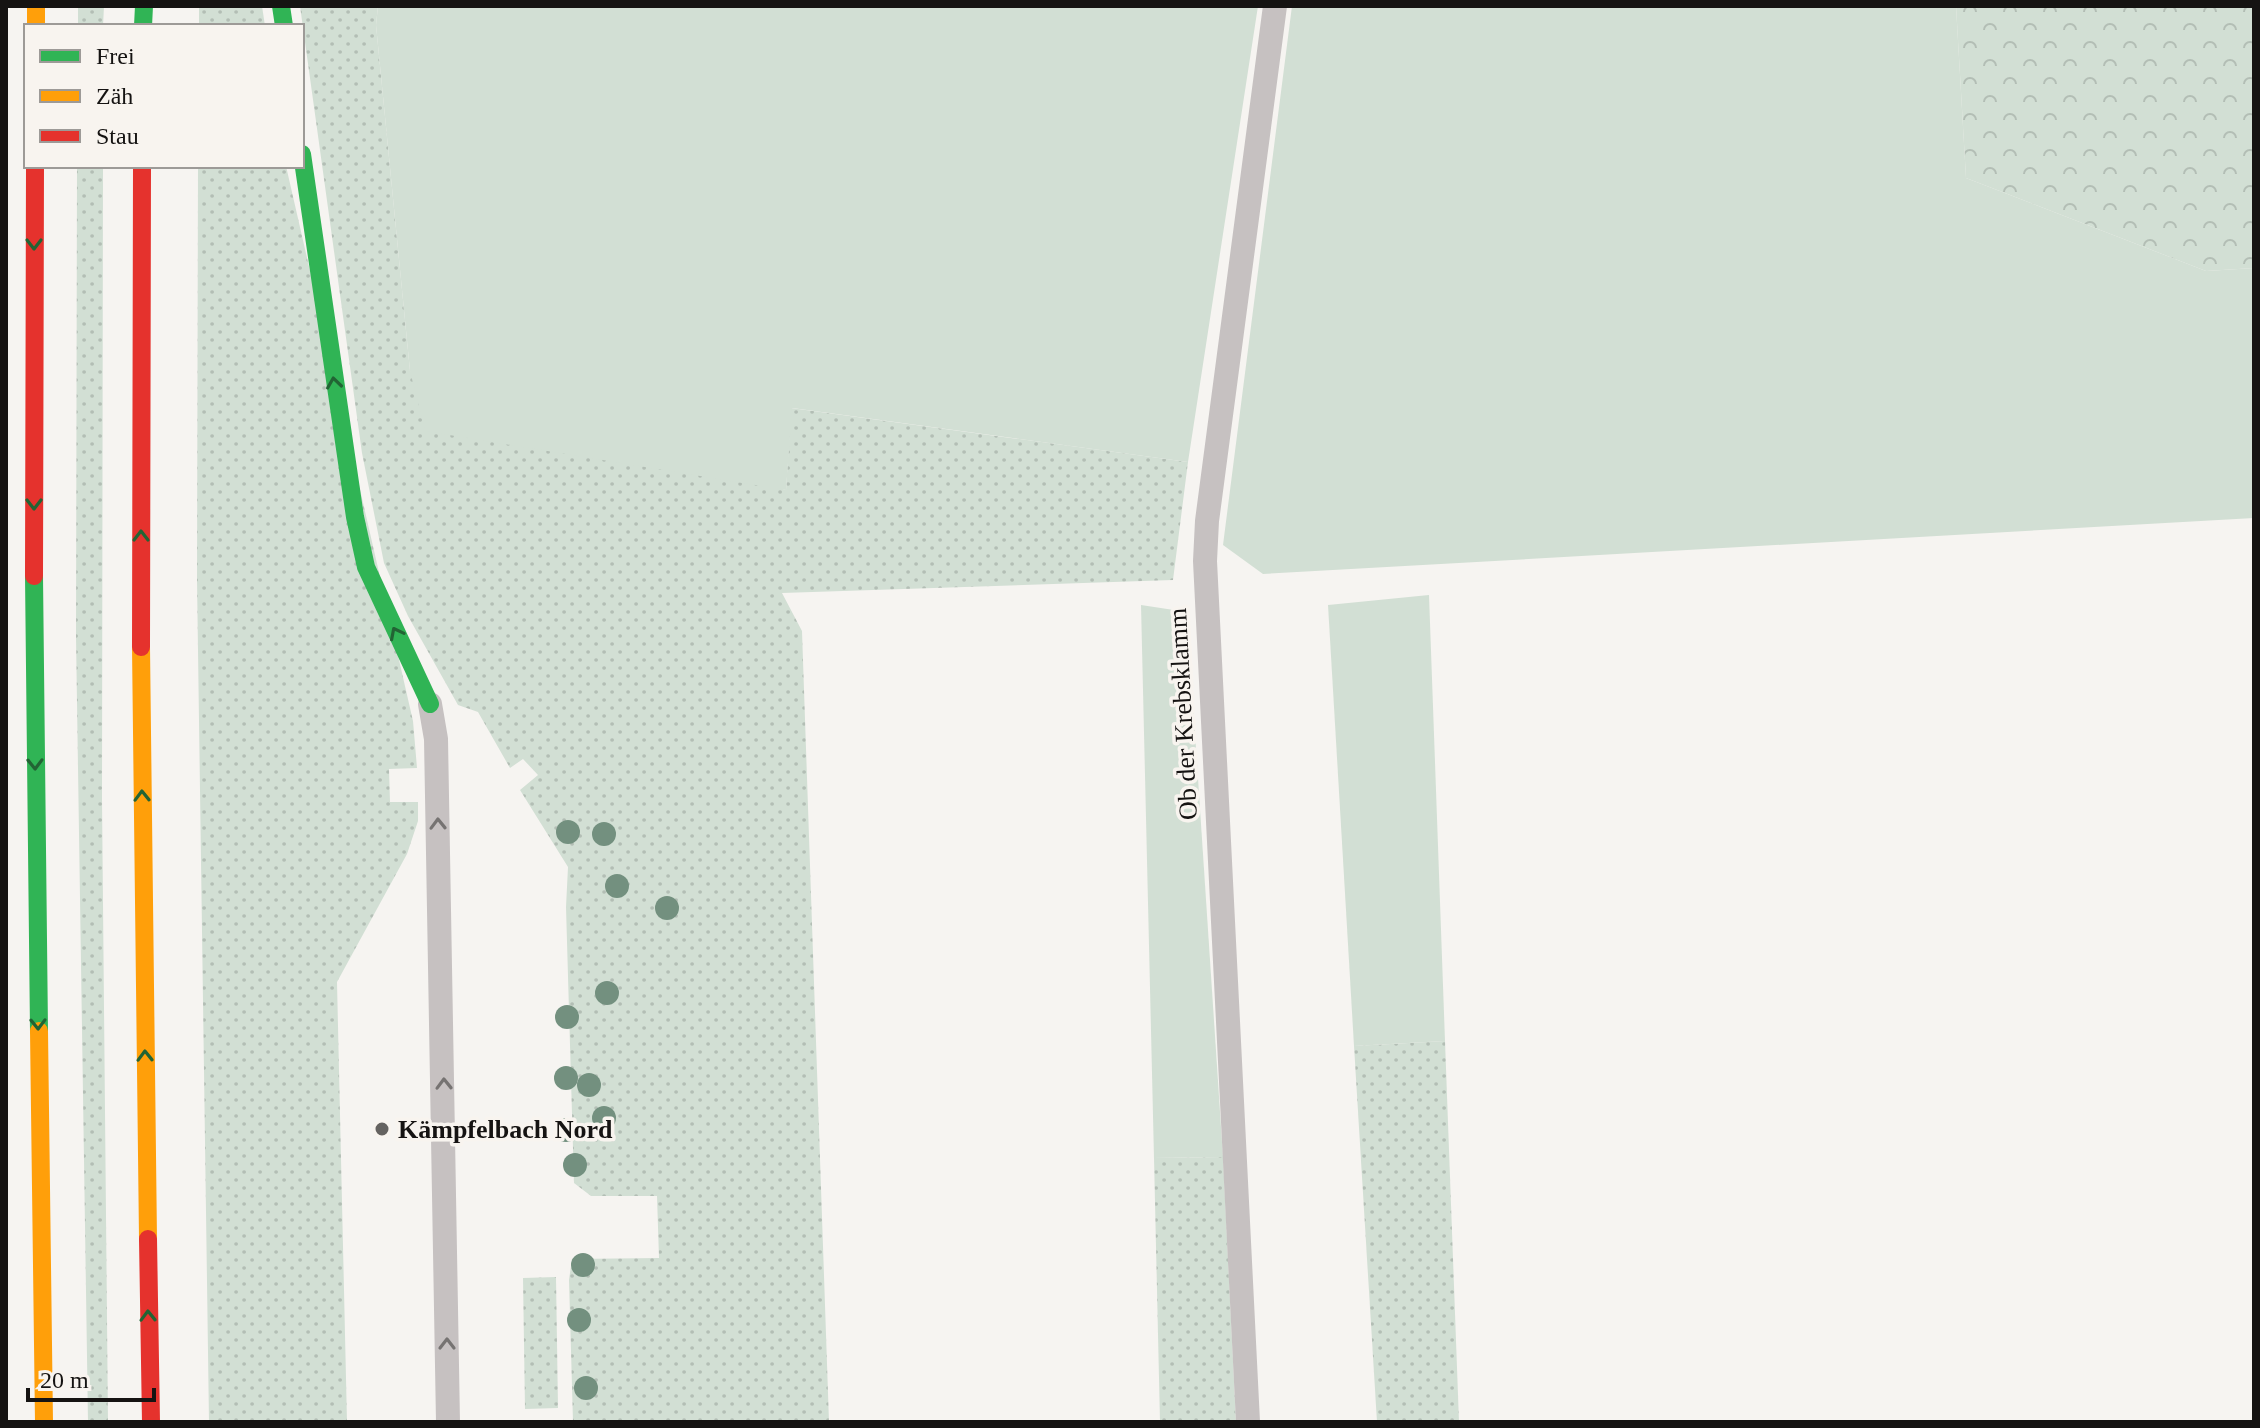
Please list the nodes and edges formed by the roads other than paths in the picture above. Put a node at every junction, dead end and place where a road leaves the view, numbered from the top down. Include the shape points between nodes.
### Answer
1 (1275, 6) edge
2 (35, 168) edge
3 (142, 168) edge
4 (304, 168) edge
5 (430, 704) joint
6 (44, 1422) edge
7 (151, 1422) edge
8 (448, 1422) edge
9 (1248, 1422) edge

1 - 9 lane, Ob der Krebsklamm via 1205,561
2 -> 6 highway via 34,653
7 -> 3 highway via 141,752
5 -> 4 highway via 366,567
8 -> 5 lane via 436,739

